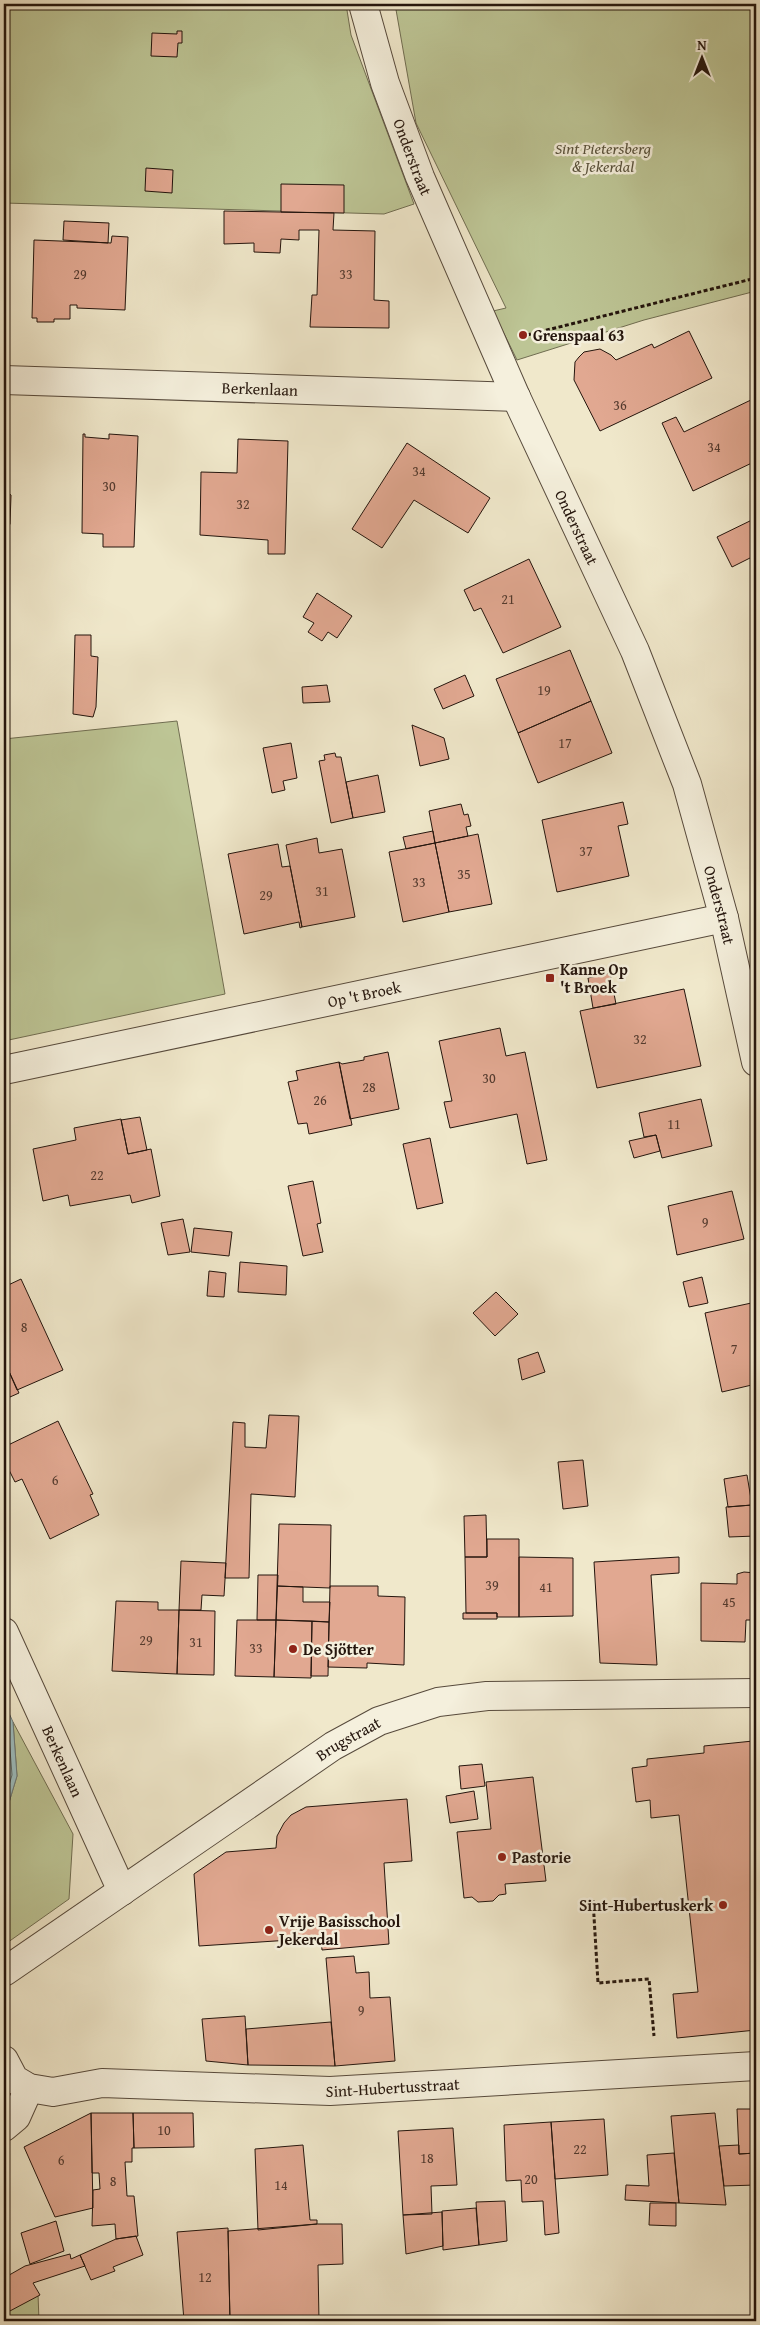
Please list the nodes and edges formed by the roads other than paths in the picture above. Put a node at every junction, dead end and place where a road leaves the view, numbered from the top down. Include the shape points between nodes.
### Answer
1 (362, 4) edge
2 (4, 380) edge
3 (516, 397) junction
4 (724, 918) junction
5 (756, 1062) edge
6 (4, 1070) edge
7 (4, 1632) edge
8 (756, 1693) edge
9 (122, 1891) junction
10 (4, 1972) edge
11 (4, 2060) edge
12 (756, 2066) edge
13 (29, 2088) junction
14 (4, 2126) edge

1 - 3 street, Onderstraat via 385,83 420,177
2 - 3 street, Berkenlaan
3 - 4 street, Onderstraat via 635,650 687,784
4 - 5 street, Onderstraat
4 - 6 street, Op 't Broek
7 - 9 street, Berkenlaan
8 - 9 street, Brugstraat via 487,1696 438,1702 379,1721 333,1746
9 - 10 street, Brugstraat
11 - 13 street via 14,2080
12 - 13 street, Sint-Hubertusstraat via 330,2091 102,2083 53,2092
13 - 14 street via 16,2117

